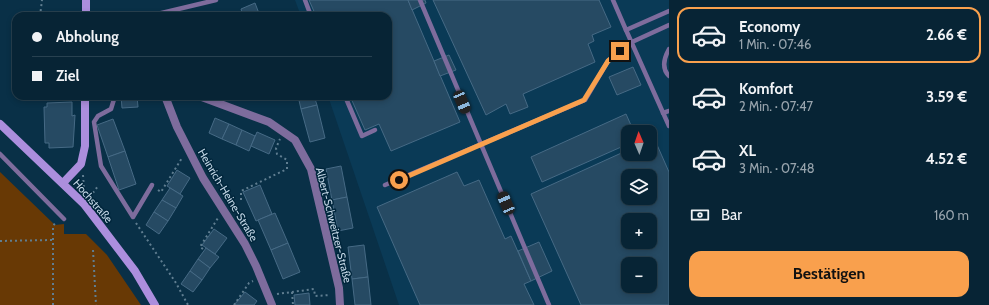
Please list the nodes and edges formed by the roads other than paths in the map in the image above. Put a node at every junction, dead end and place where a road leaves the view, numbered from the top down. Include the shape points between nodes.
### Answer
1 (86, 0) edge
2 (216, 0) edge
3 (305, 0) edge
4 (420, 0) edge
5 (614, 0) edge
6 (669, 11) edge
7 (86, 12) edge
8 (166, 12) edge
9 (310, 12) edge
10 (669, 25) edge
11 (626, 30) junction
12 (632, 42) junction
13 (669, 49) edge
14 (669, 76) edge
15 (85, 100) edge
16 (114, 100) edge
17 (167, 100) edge
18 (210, 100) edge
19 (347, 100) edge
20 (669, 111) edge
21 (663, 113) junction
22 (0, 124) edge
23 (669, 126) edge
24 (375, 130) dead end
25 (481, 145) junction
26 (0, 154) edge
27 (63, 183) junction
28 (152, 185) dead end
29 (385, 185) dead end
30 (62, 218) road end
31 (154, 305) edge
32 (272, 305) edge
33 (340, 305) edge
34 (549, 305) edge

1 - 7 main road
2 - 8 lane
3 - 9 lane
4 - 25 lane
5 - 11 lane
6 - 11 lane
10 - 12 lane
11 - 12 lane
12 - 21 lane
12 - 25 lane via 608,61 584,100
13 - 14 lane via 664,63
15 - 27 main road via 85,146 81,164
16 - 28 lane via 111,108 98,116 94,122 101,166 132,217
17 - 32 street, Heinrich-Heine-Straße via 200,172 245,244
18 - 33 street, Albert-Schweitzer-Straße via 268,122 295,140 311,169
19 - 24 lane via 362,136
20 - 21 lane
21 - 23 lane
22 - 27 main road, Hochstraße
25 - 29 lane
25 - 34 lane
26 - 30 lane
27 - 31 main road, Hochstraße via 100,223 135,271

